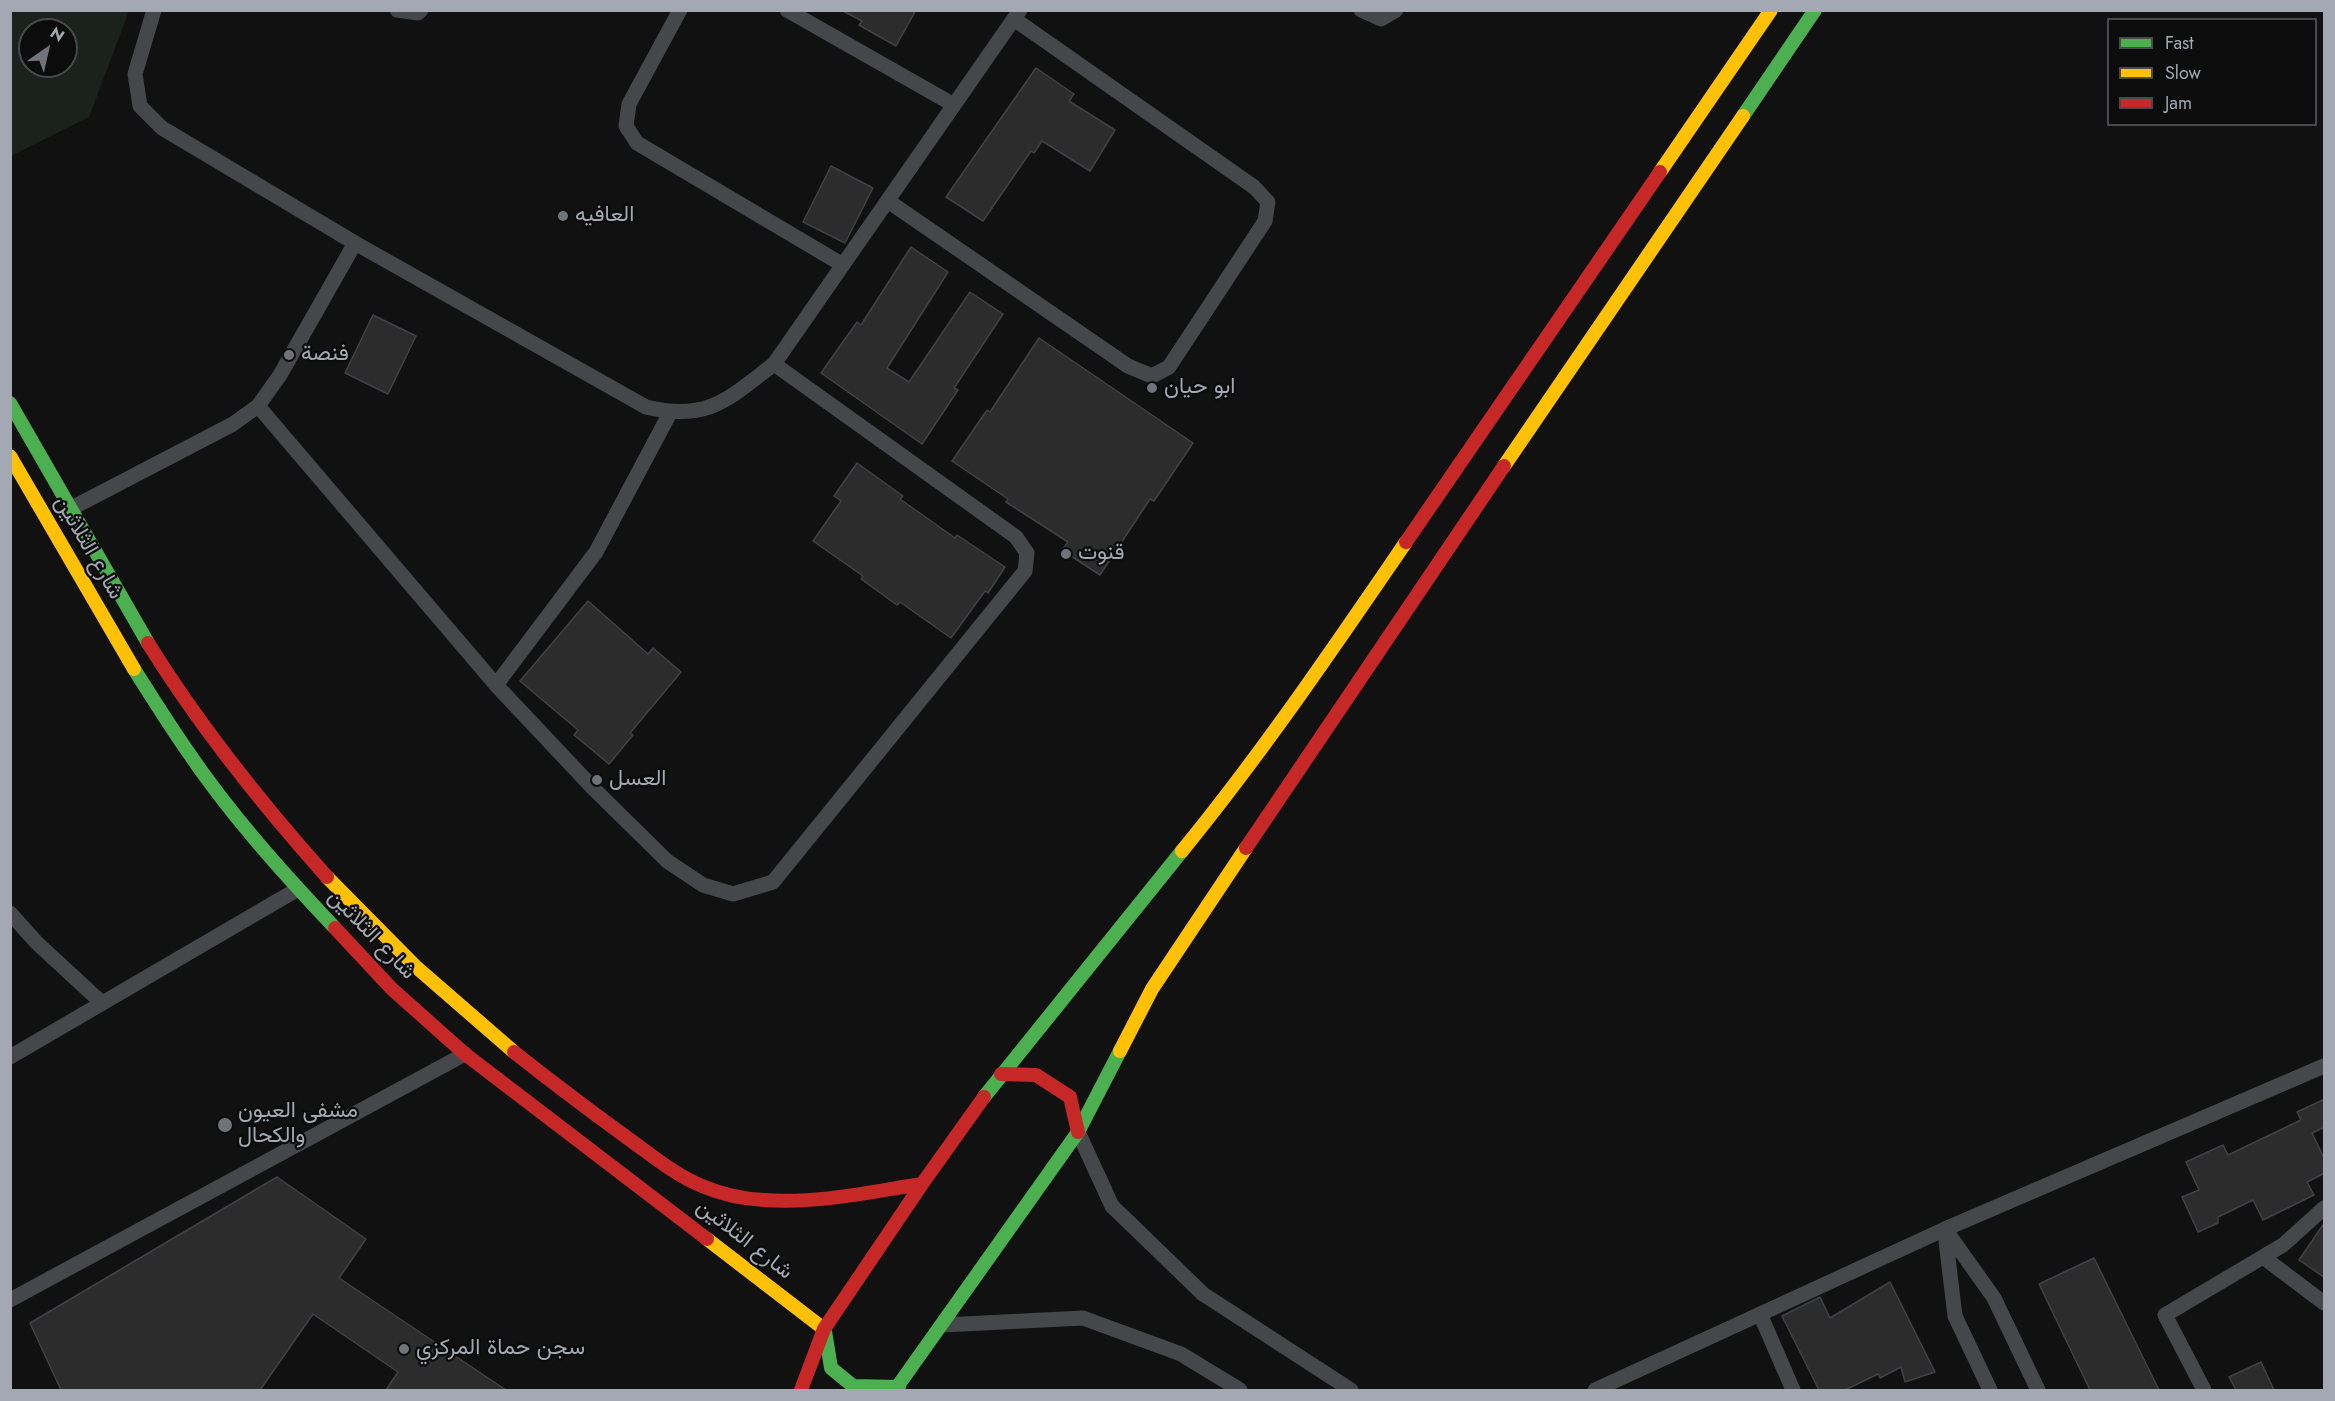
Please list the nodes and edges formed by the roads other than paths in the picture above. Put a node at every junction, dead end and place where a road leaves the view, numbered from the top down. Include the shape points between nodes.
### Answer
1 (154, 10) edge
2 (397, 10) edge
3 (421, 10) edge
4 (680, 10) edge
5 (787, 10) edge
6 (1361, 10) edge
7 (1396, 10) edge
8 (1771, 10) edge
9 (1815, 10) edge
10 (1017, 15) edge
11 (954, 105) junction
12 (888, 201) junction
13 (355, 243) junction
14 (843, 265) junction
15 (774, 364) junction
16 (10, 403) edge
17 (258, 406) junction
18 (670, 413) junction
19 (10, 456) edge
20 (70, 508) junction
21 (144, 636) junction
22 (123, 651) junction
23 (496, 685) junction
24 (298, 889) junction
25 (10, 913) edge
26 (403, 977) junction
27 (102, 1003) junction
28 (465, 1054) junction
29 (10, 1057) edge
30 (2325, 1066) edge
31 (1001, 1074) junction
32 (1078, 1132) junction
33 (922, 1184) junction
34 (2325, 1208) edge
35 (1945, 1229) junction
36 (2263, 1257) junction
37 (10, 1300) edge
38 (2325, 1303) edge
39 (1760, 1314) junction
40 (943, 1325) junction
41 (824, 1329) junction
42 (897, 1388) edge
43 (801, 1390) edge
44 (1240, 1390) edge
45 (1351, 1390) edge
46 (1595, 1390) edge
47 (1793, 1390) edge
48 (1990, 1390) edge
49 (2038, 1390) edge
50 (2204, 1390) edge

1 - 13 street via 135,74 140,106 162,128
2 - 3 street
4 - 14 street via 628,104 626,126 637,143
5 - 11 street
6 - 7 street via 1381,19
8 - 31 main road via 1306,688 1224,800
9 - 32 main road via 1337,710 1152,989
10 - 11 street
10 - 12 street via 1269,202 1265,221 1169,367 1152,376 1128,366
11 - 12 street
12 - 14 street
13 - 17 street via 280,375
13 - 18 street via 646,407
14 - 15 street
15 - 18 street via 725,400 696,412
15 - 23 street via 1016,537 1028,553 1025,571 773,882 733,894 704,885 667,861
16 - 20 main road
17 - 20 street via 233,424
17 - 23 street
18 - 23 street via 596,552
19 - 22 main road, شارع الثلاثين
20 - 21 main road
21 - 22 main road
21 - 26 main road via 209,734
22 - 24 main road, شارع الثلاثين via 187,751
24 - 26 main road, شارع الثلاثين
24 - 27 street
25 - 27 street via 36,943
26 - 28 main road, شارع الثلاثين
26 - 33 main road via 485,1028 598,1117 683,1177 702,1186 743,1198 776,1201
27 - 29 street
28 - 37 street
28 - 41 main road, شارع الثلاثين
30 - 35 street
31 - 32 main road via 1036,1074 1070,1097
31 - 33 main road
32 - 40 main road
32 - 45 street via 1112,1206 1203,1294
33 - 41 main road
34 - 36 street
35 - 39 street
35 - 48 street via 1955,1316
35 - 49 street via 1994,1298
36 - 38 street
36 - 50 street via 2165,1315
39 - 46 street
39 - 47 street
40 - 42 main road
40 - 44 street via 1083,1318 1181,1354
41 - 42 main road via 831,1368 853,1386
41 - 43 main road

